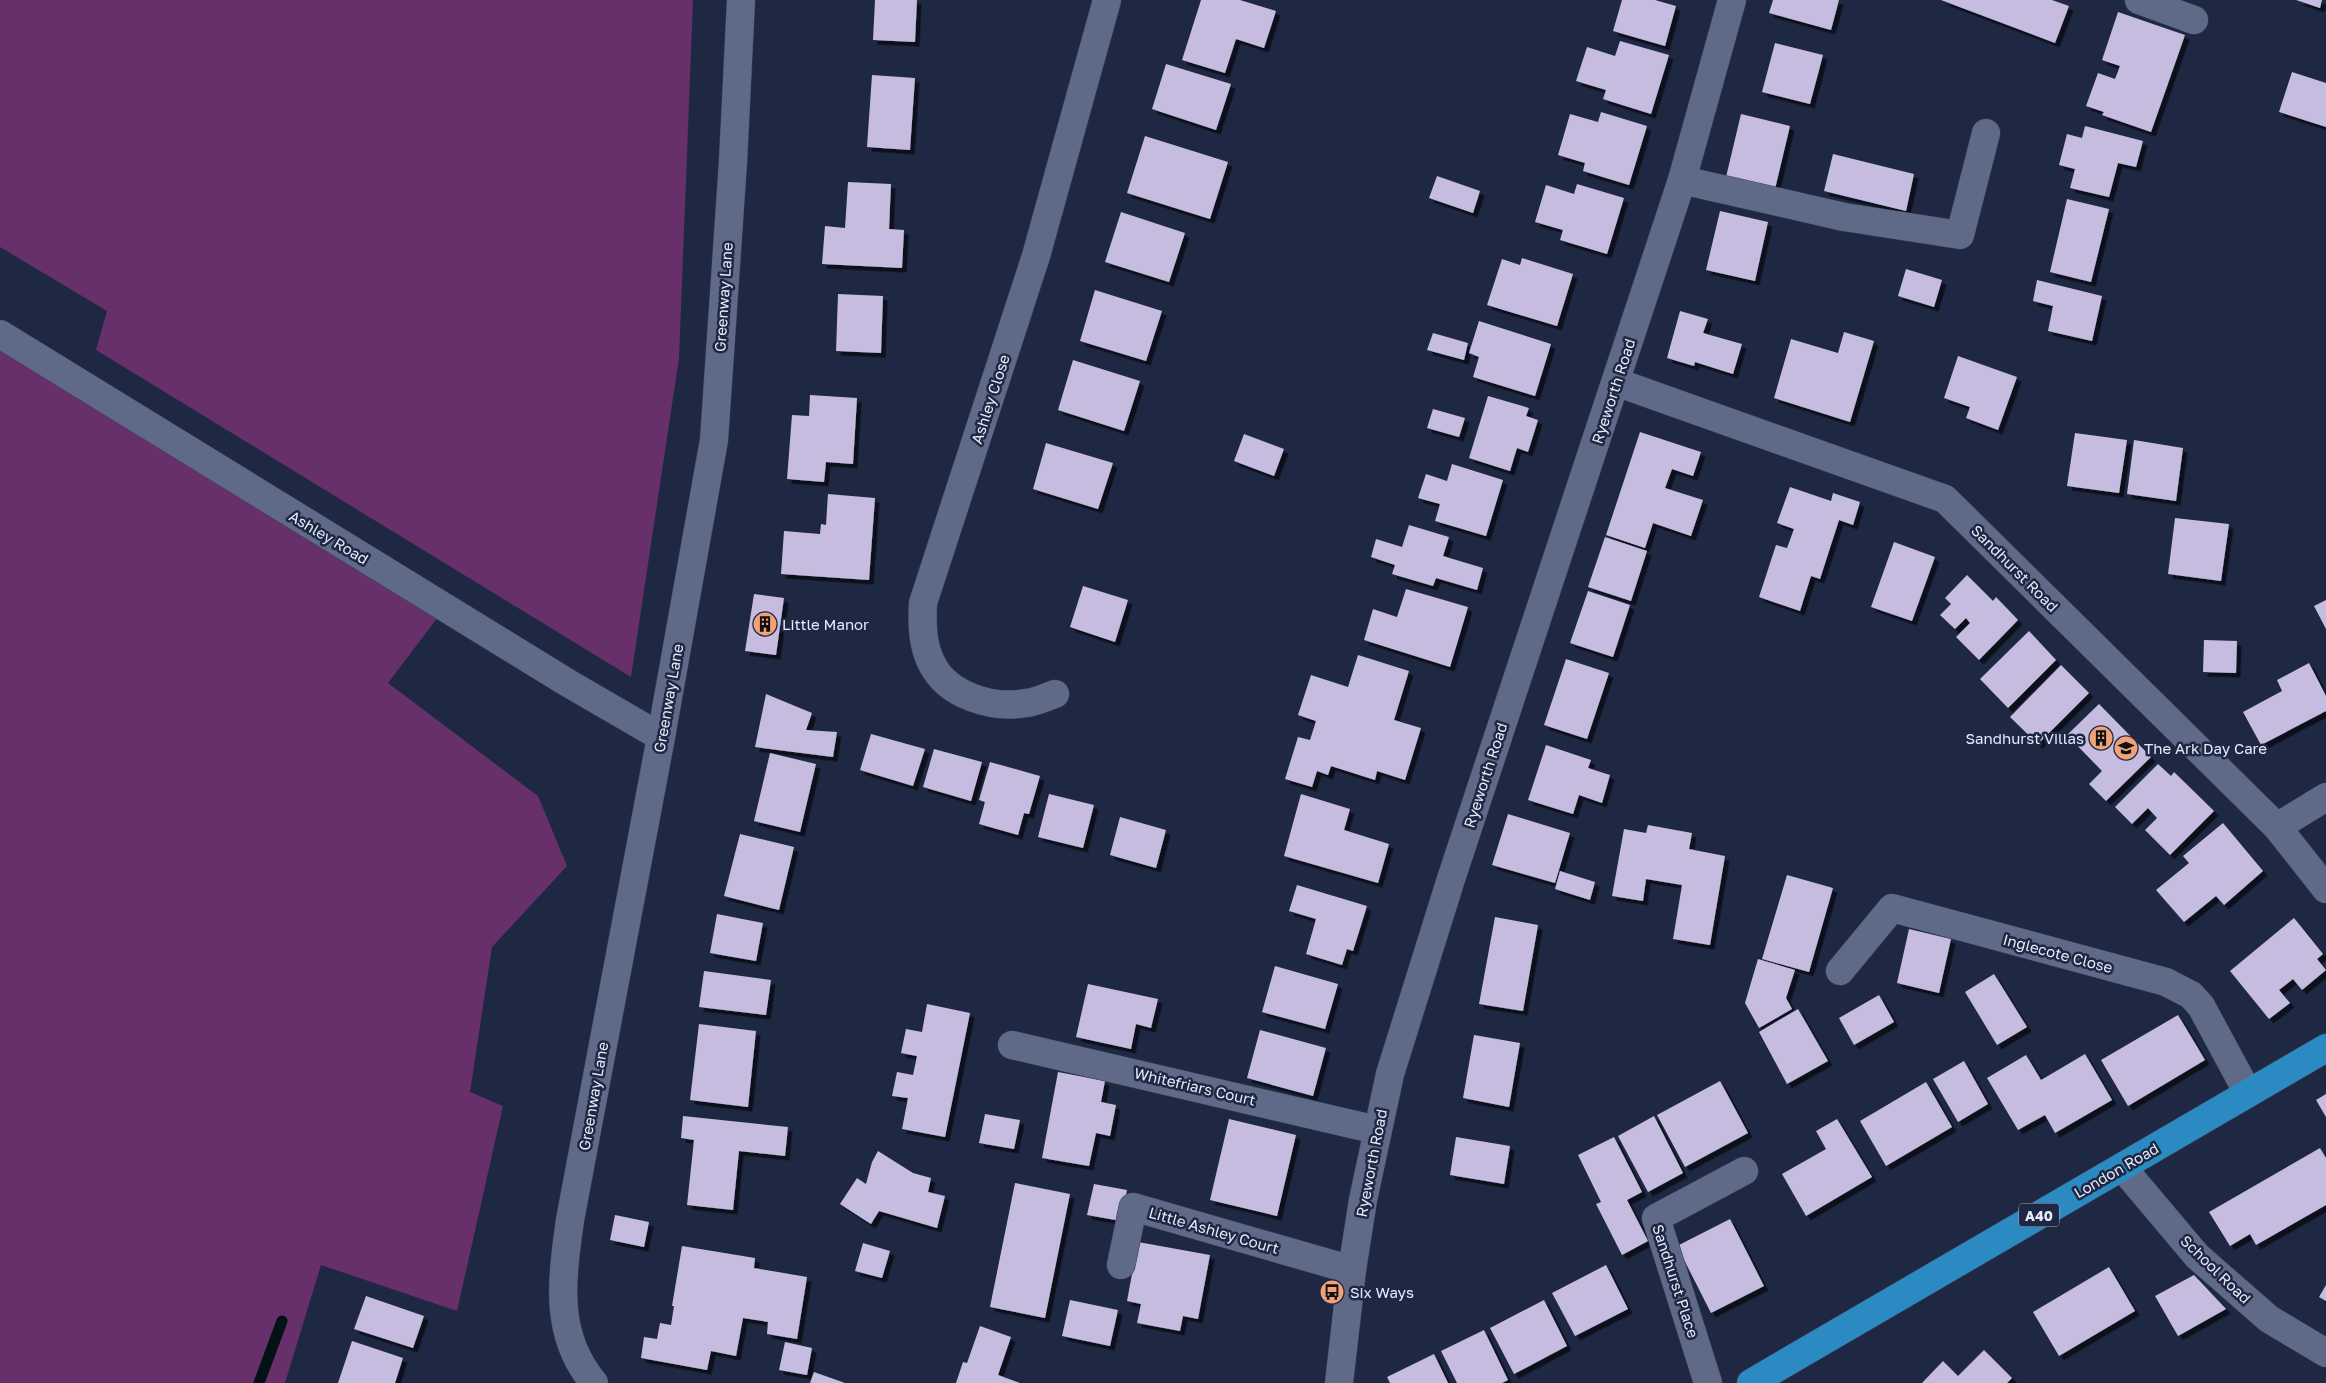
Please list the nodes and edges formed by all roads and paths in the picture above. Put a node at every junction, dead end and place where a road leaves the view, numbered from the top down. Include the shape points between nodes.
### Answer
1 (741, 0) edge
2 (1107, 0) edge
3 (1732, 0) edge
4 (2139, 0) edge
5 (2194, 20) dead end
6 (1986, 133) dead end
7 (1682, 180) junction
8 (0, 334) edge
9 (1616, 382) junction
10 (1055, 694) dead end
11 (661, 737) junction
12 (2326, 797) edge
13 (2277, 827) junction
14 (2326, 889) edge
15 (1840, 972) dead end
16 (1012, 1045) dead end
17 (2326, 1048) edge
18 (2248, 1093) junction
19 (1377, 1130) junction
20 (2122, 1167) junction
21 (1744, 1171) dead end
22 (1120, 1265) dead end
23 (1352, 1270) junction
24 (2326, 1353) edge
25 (594, 1383) edge
26 (1339, 1383) edge
27 (1708, 1383) edge
28 (1751, 1383) edge

1 - 11 street, Greenway Lane via 714,440
2 - 10 street, Ashley Close via 1036,256 924,603 922,624 932,664 957,689 973,698 1009,705
3 - 7 street, Ryeworth Road
4 - 5 street
6 - 7 street via 1960,235 1844,217
7 - 9 street, Ryeworth Road
8 - 11 street, Ashley Road
9 - 13 street, Sandhurst Road via 1945,499
9 - 19 street, Ryeworth Road via 1450,879 1390,1074
11 - 25 street, Greenway Lane via 563,1270 564,1320 579,1361
12 - 13 street
13 - 14 street, Sandhurst Road
15 - 18 street, Inglecote Close via 1892,908 2166,982 2191,995 2201,1006
16 - 19 street, Whitefriars Court
17 - 18 highway, London Road / A40
18 - 20 highway, London Road / A40
19 - 23 street, Ryeworth Road
20 - 24 street, School Road via 2197,1256 2269,1319
20 - 28 highway, London Road / A40
21 - 27 street, Sandhurst Place via 1656,1218
22 - 23 street, Little Ashley Court via 1133,1207
23 - 26 street, Ryeworth Road

